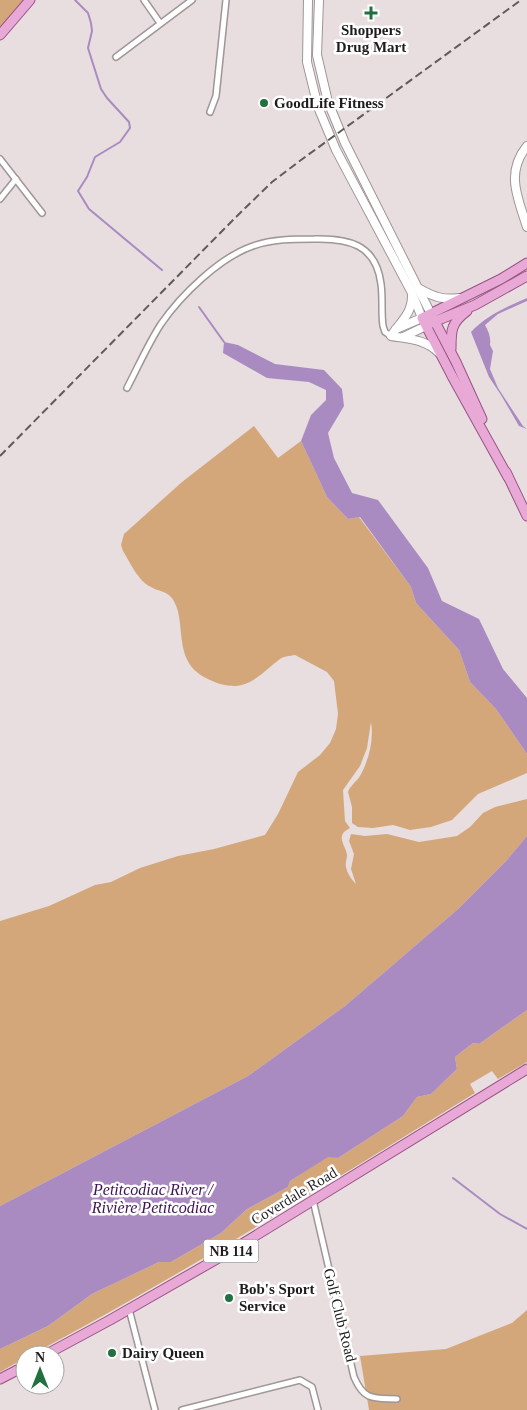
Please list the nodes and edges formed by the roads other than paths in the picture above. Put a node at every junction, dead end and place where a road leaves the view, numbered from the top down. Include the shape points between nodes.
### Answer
1 (30, 0) edge
2 (144, 0) edge
3 (192, 0) edge
4 (226, 0) edge
5 (308, 0) edge
6 (319, 0) edge
7 (160, 23) junction
8 (0, 35) edge
9 (116, 57) dead end
10 (210, 112) dead end
11 (527, 146) edge
12 (0, 158) edge
13 (16, 179) junction
14 (0, 199) edge
15 (42, 214) dead end
16 (527, 227) edge
17 (527, 262) edge
18 (527, 276) edge
19 (420, 289) junction
20 (412, 293) junction
21 (466, 296) junction
22 (475, 305) junction
23 (427, 316) junction
24 (393, 333) junction
25 (401, 338) junction
26 (451, 352) junction
27 (442, 356) junction
28 (127, 388) dead end
29 (508, 476) junction
30 (527, 516) edge
31 (527, 1069) edge
32 (313, 1200) junction
33 (129, 1309) junction
34 (63, 1345) edge
35 (15, 1371) edge
36 (0, 1379) edge
37 (397, 1400) dead end
38 (155, 1410) edge
39 (182, 1410) edge
40 (318, 1410) edge

1 - 8 main road
2 - 7 street
3 - 7 street
4 - 10 street via 216,96
5 - 20 main road via 307,62 318,107 336,150
6 - 19 main road via 318,55 328,102 345,144
7 - 9 street
11 - 16 main road via 519,157 514,185
12 - 13 street
13 - 14 street
13 - 15 street
17 - 21 main road via 502,279
18 - 22 main road
19 - 21 main road via 447,300
19 - 23 main road
20 - 23 main road
20 - 24 main road via 411,309
21 - 23 main road
22 - 23 main road
22 - 26 main road via 452,327
23 - 24 main road
23 - 25 main road
23 - 26 main road
23 - 27 main road
24 - 25 main road
24 - 28 street via 385,332 378,272 364,250 341,240 272,241 230,256 178,303 160,326
25 - 27 main road via 434,347
26 - 29 main road
27 - 29 main road
29 - 30 main road
31 - 32 main road, Coverdale Road / NB 114
32 - 33 main road, Coverdale Road / NB 114
32 - 37 street, Golf Club Road via 354,1377 360,1390 372,1398
33 - 34 main road, Coverdale Road / NB 114
33 - 38 street
35 - 36 main road
39 - 40 street via 300,1380 312,1387

